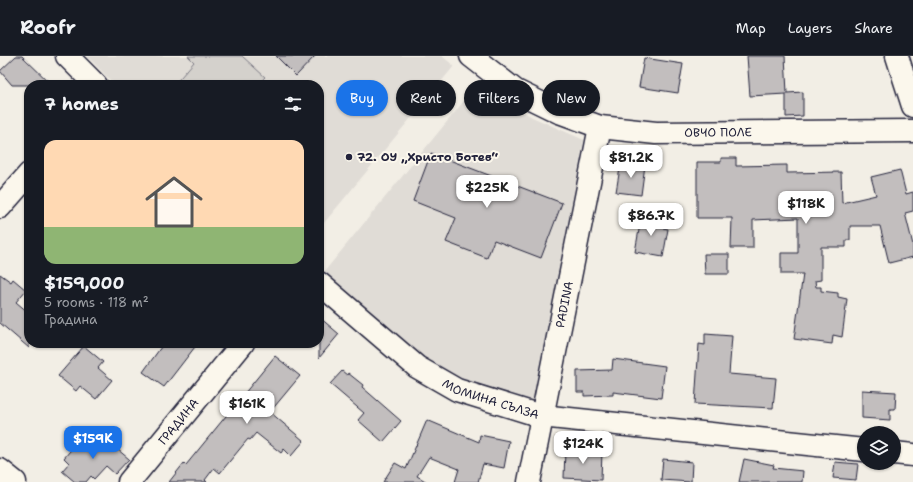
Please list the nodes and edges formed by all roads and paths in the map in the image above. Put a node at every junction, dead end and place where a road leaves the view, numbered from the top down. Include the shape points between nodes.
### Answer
1 (67, 56) edge
2 (897, 56) edge
3 (478, 58) edge
4 (91, 80) edge
5 (913, 106) edge
6 (600, 127) junction
7 (913, 131) edge
8 (24, 180) edge
9 (0, 207) edge
10 (324, 287) edge
11 (238, 348) edge
12 (542, 416) junction
13 (857, 449) edge
14 (901, 454) edge
15 (913, 455) edge
16 (0, 470) edge
17 (15, 482) edge
18 (129, 482) edge
19 (529, 482) edge

1 - 4 street
2 - 5 street
3 - 6 street, ОВЧО ПОЛЕ via 516,90 559,112
6 - 7 street, ОВЧО ПОЛЕ via 656,133
6 - 12 street, PADINA
8 - 9 street
10 - 12 street, МОМИНА СЪЛЗА via 417,367 457,390
11 - 18 street, ГРАДИНА
12 - 13 street, МОМИНА СЪЛЗА
12 - 19 street, PADINA
14 - 15 street
16 - 17 street

